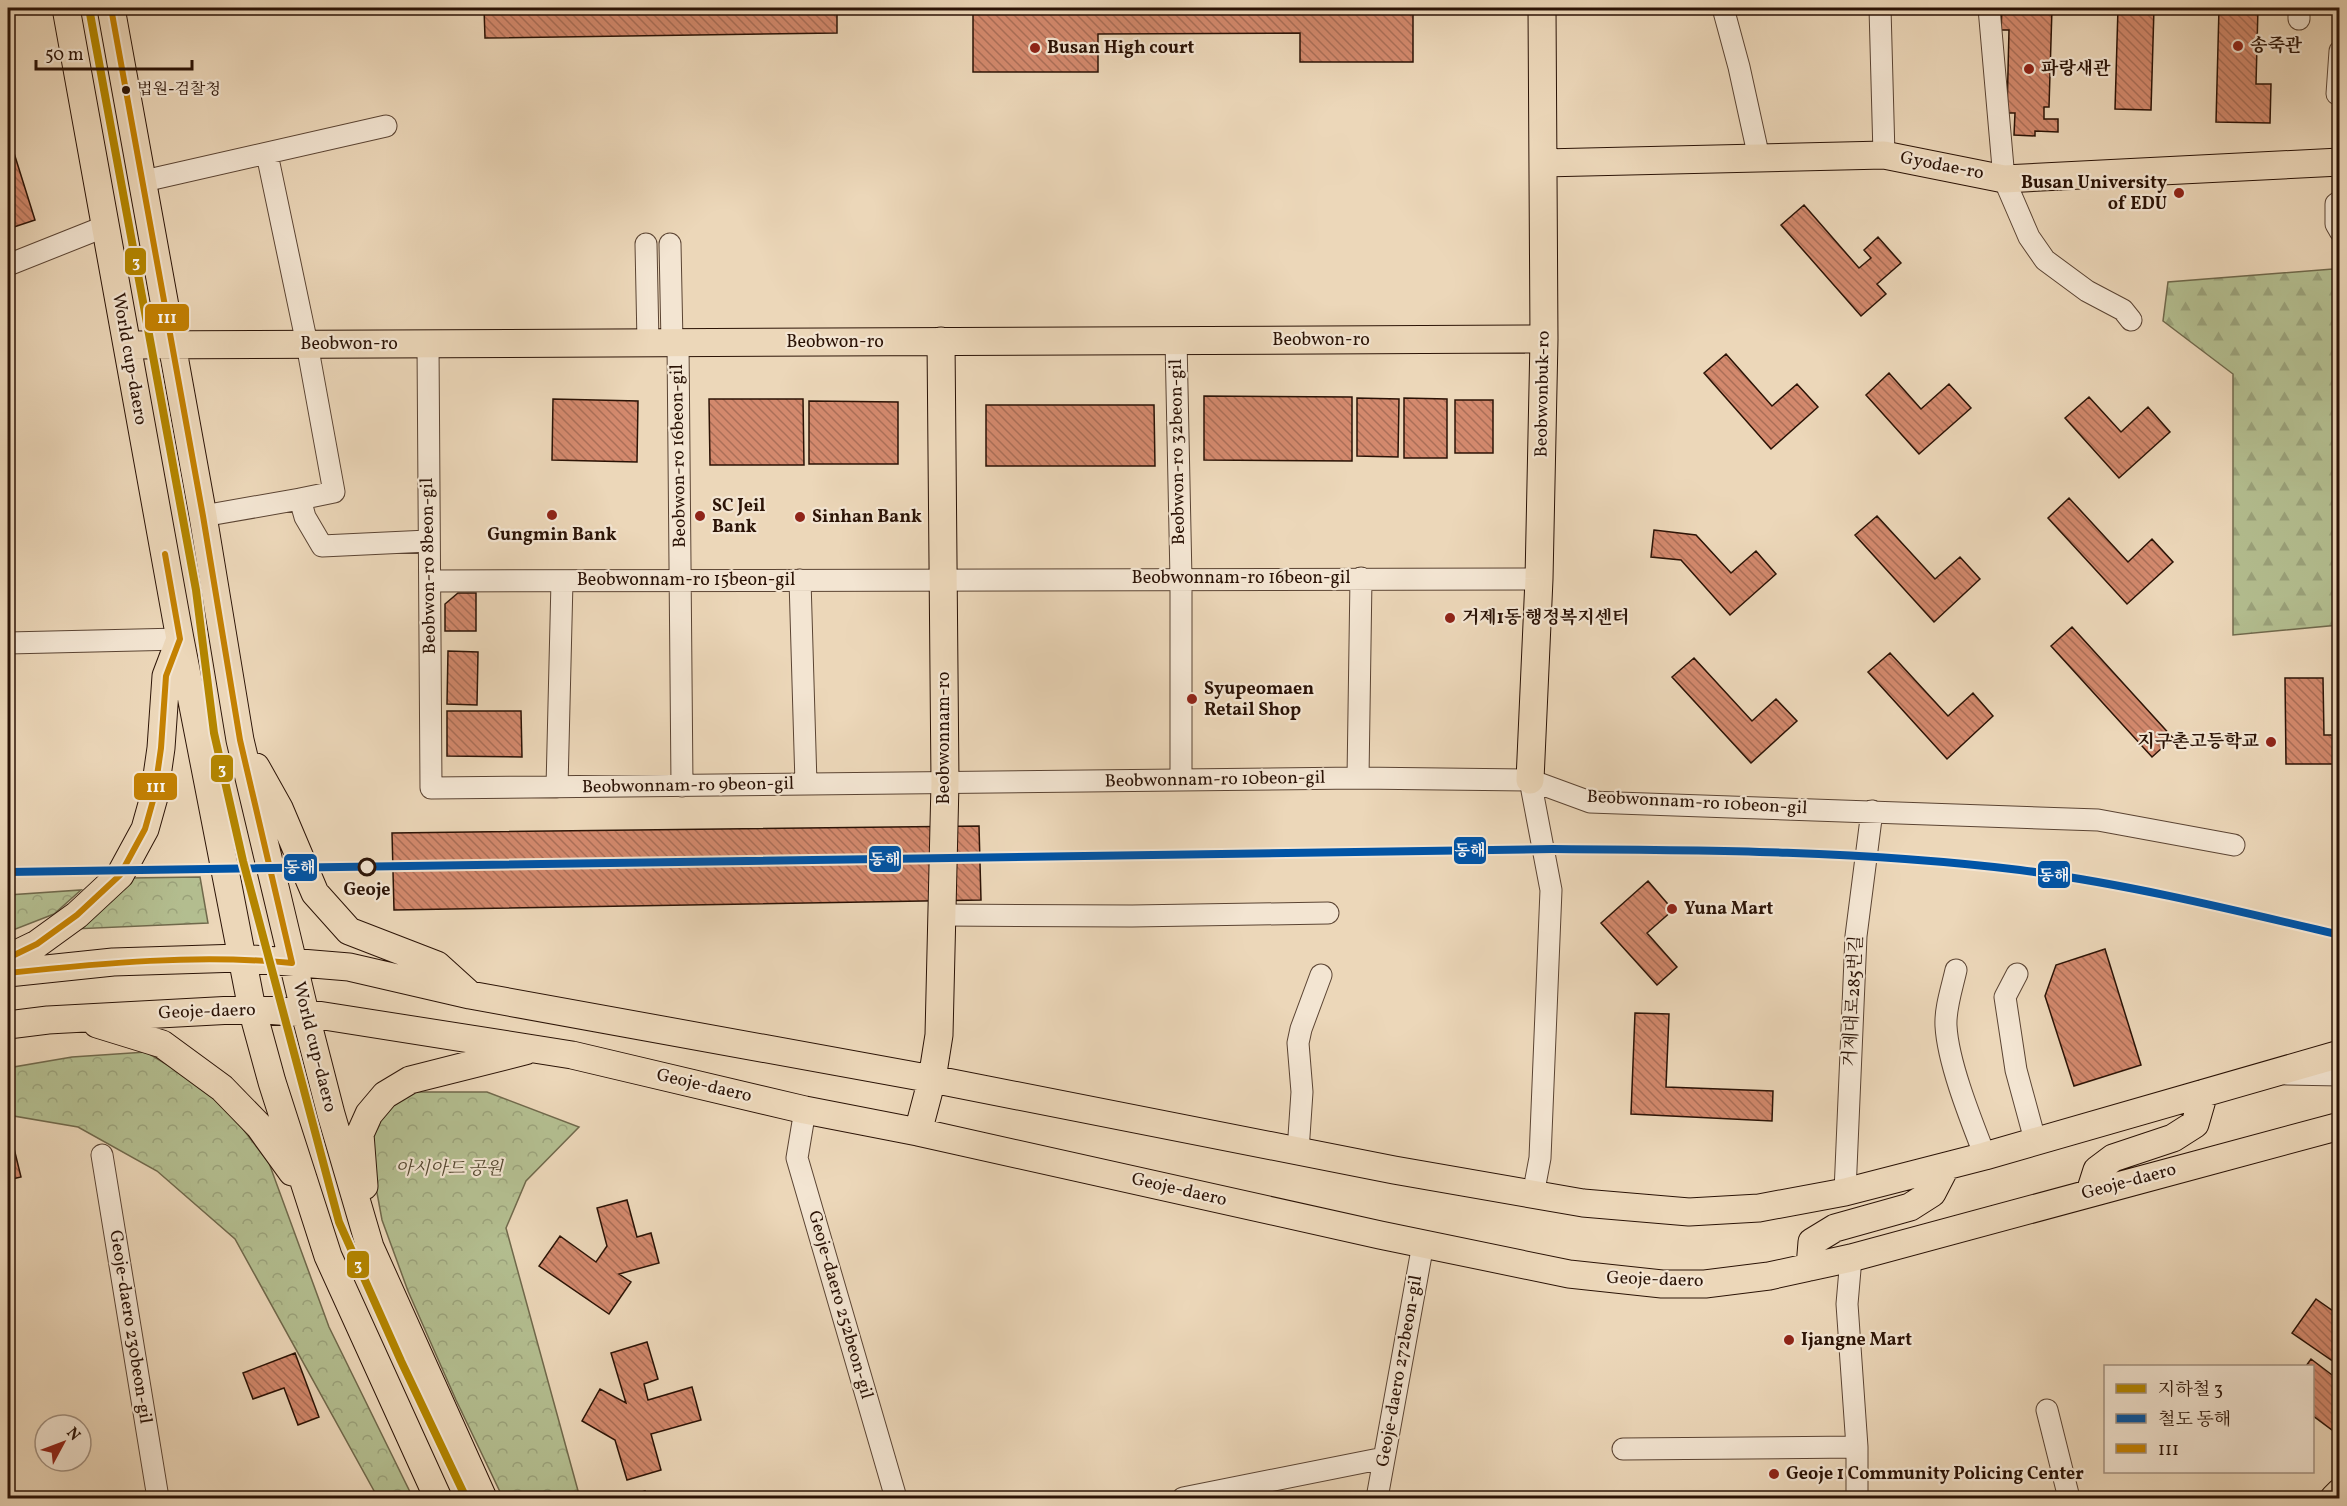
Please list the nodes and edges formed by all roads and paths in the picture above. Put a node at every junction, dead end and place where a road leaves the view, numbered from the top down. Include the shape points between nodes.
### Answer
1 (66, 8) edge
2 (111, 8) edge
3 (1542, 8) edge
4 (1723, 8) edge
5 (1880, 8) edge
6 (1989, 8) edge
7 (2340, 51) edge
8 (2340, 94) edge
9 (386, 126) dead end
10 (267, 154) junction
11 (1884, 155) junction
12 (1759, 158) junction
13 (2340, 162) edge
14 (1544, 163) junction
15 (2004, 178) junction
16 (144, 181) junction
17 (2340, 201) edge
18 (106, 226) junction
19 (2340, 231) edge
20 (646, 244) dead end
21 (670, 244) dead end
22 (8, 265) edge
23 (2131, 320) dead end
24 (1544, 339) junction
25 (1176, 340) junction
26 (941, 341) junction
27 (666, 342) junction
28 (307, 344) junction
29 (428, 344) junction
30 (127, 345) junction
31 (172, 345) junction
32 (300, 499) junction
33 (203, 516) junction
34 (428, 541) junction
35 (1361, 578) junction
36 (943, 579) junction
37 (1181, 579) junction
38 (1539, 579) junction
39 (680, 580) junction
40 (800, 580) junction
41 (429, 581) junction
42 (562, 581) junction
43 (180, 639) junction
44 (8, 643) edge
45 (240, 740) junction
46 (1358, 778) junction
47 (1181, 780) junction
48 (1530, 780) junction
49 (945, 783) junction
50 (806, 784) junction
51 (682, 786) junction
52 (557, 787) junction
53 (431, 788) joint
54 (1872, 810) junction
55 (2234, 845) dead end
56 (1328, 913) dead end
57 (942, 915) junction
58 (8, 958) edge
59 (240, 958) junction
60 (292, 963) junction
61 (1956, 970) dead end
62 (8, 972) edge
63 (2017, 974) dead end
64 (1321, 975) dead end
65 (470, 995) junction
66 (252, 1009) junction
67 (305, 1013) junction
68 (78, 1018) junction
69 (8, 1025) edge
70 (533, 1048) junction
71 (2340, 1054) edge
72 (2275, 1073) junction
73 (2340, 1075) edge
74 (932, 1079) junction
75 (2204, 1093) junction
76 (805, 1110) junction
77 (2340, 1126) edge
78 (918, 1132) junction
79 (2035, 1140) junction
80 (1298, 1151) junction
81 (102, 1155) dead end
82 (1984, 1156) junction
83 (1947, 1166) junction
84 (307, 1192) junction
85 (1845, 1192) junction
86 (2090, 1192) junction
87 (1533, 1195) junction
88 (1423, 1244) junction
89 (370, 1247) junction
90 (1851, 1258) junction
91 (1810, 1267) junction
92 (2047, 1410) dead end
93 (1857, 1447) junction
94 (1623, 1449) dead end
95 (1384, 1458) junction
96 (2340, 1492) edge
97 (158, 1498) edge
98 (438, 1498) edge
99 (483, 1498) edge
100 (896, 1498) edge
101 (1183, 1498) edge
102 (1377, 1498) edge
103 (1857, 1498) edge
104 (2069, 1498) edge
105 (2334, 1498) edge

1 - 18 main road, World cup-daero
2 - 16 main road, World cup-daero
3 - 14 main road, Beobwonbuk-ro
4 - 12 street
5 - 11 street
6 - 15 street
7 - 8 street
9 - 10 street
10 - 16 street
10 - 28 street
11 - 12 main road, Gyodae-ro
11 - 15 main road, Gyodae-ro
12 - 14 main road, Gyodae-ro
13 - 15 main road, Gyodae-ro
14 - 24 main road, Beobwonbuk-ro
15 - 23 street via 2029,237 2045,260 2087,291 2122,310
16 - 31 main road, World cup-daero
17 - 19 street via 2336,204 2336,224
18 - 22 street
18 - 30 main road, World cup-daero
20 - 27 street
21 - 27 street
24 - 25 main road, Beobwon-ro
24 - 38 main road, Beobwonbuk-ro
25 - 26 main road, Beobwon-ro
25 - 37 street, Beobwon-ro 32beon-gil
26 - 27 main road, Beobwon-ro
26 - 36 main road, Beobwonnam-ro
27 - 29 main road, Beobwon-ro
27 - 39 street, Beobwon-ro 16beon-gil
28 - 29 main road, Beobwon-ro
28 - 31 main road, Beobwon-ro
28 - 32 street via 334,492
29 - 34 street, Beobwon-ro 8beon-gil
30 - 31 main road, Beobwon-ro
30 - 43 main road, World cup-daero
31 - 33 main road, World cup-daero
32 - 33 street
32 - 34 street via 305,517 322,546
33 - 45 main road, World cup-daero
34 - 41 street, Beobwon-ro 8beon-gil
35 - 37 street, Beobwonnam-ro 16beon-gil
35 - 38 street, Beobwonnam-ro 16beon-gil
35 - 46 street
36 - 37 street, Beobwonnam-ro 16beon-gil
36 - 40 street, Beobwonnam-ro 15beon-gil
36 - 49 main road, Beobwonnam-ro
37 - 47 street, Beobwon-ro 32beon-gil
38 - 48 main road, Beobwonbuk-ro
39 - 40 street, Beobwonnam-ro 15beon-gil
39 - 42 street, Beobwonnam-ro 15beon-gil
39 - 51 street, Beobwon-ro 16beon-gil
40 - 50 street
41 - 42 street, Beobwonnam-ro 15beon-gil
41 - 53 street, Beobwon-ro 8beon-gil
42 - 52 street
43 - 44 street
43 - 58 main road via 166,676 161,748 145,829 120,875 77,915 37,944
43 - 59 main road, World cup-daero
45 - 60 main road, World cup-daero
45 - 65 main road via 279,808 315,893 328,909 349,932 437,965
46 - 47 street, Beobwonnam-ro 10beon-gil
46 - 48 street, Beobwonnam-ro 10beon-gil
47 - 49 street, Beobwonnam-ro 10beon-gil
48 - 54 street, Beobwonnam-ro 10beon-gil via 1590,802
48 - 87 street via 1551,890 1540,1158
49 - 50 street, Beobwonnam-ro 9beon-gil
49 - 57 main road, Beobwonnam-ro
50 - 51 street, Beobwonnam-ro 9beon-gil
51 - 52 street, Beobwonnam-ro 9beon-gil
52 - 53 street, Beobwonnam-ro 9beon-gil
54 - 55 street, Beobwonnam-ro 10beon-gil via 2098,820
54 - 85 street, 거제대로285번길 via 1856,936
56 - 57 street
57 - 74 main road, Beobwonnam-ro via 939,1035
59 - 60 main road
59 - 62 main road via 113,962
59 - 66 main road, World cup-daero
60 - 65 main road via 349,967
60 - 67 main road, World cup-daero
61 - 82 street via 1946,1024 1948,1045
63 - 79 street via 2004,998 2016,1070
64 - 80 street via 1298,1043 1302,1092
65 - 74 main road
66 - 67 main road, Geoje-daero
66 - 68 main road, Geoje-daero
66 - 84 main road, World cup-daero
67 - 70 main road, Geoje-daero
67 - 89 main road, World cup-daero
68 - 69 main road, Geoje-daero
68 - 84 main road via 162,1044 222,1088 260,1126
70 - 76 main road, Geoje-daero
70 - 89 main road via 410,1080 385,1095 369,1114 360,1134
71 - 72 main road
72 - 73 street
72 - 75 main road
74 - 78 main road, Beobwonnam-ro
74 - 80 main road
75 - 79 main road
75 - 86 main road via 2195,1124 2173,1138 2113,1158 2097,1170
76 - 78 main road, Geoje-daero
76 - 100 street, Geoje-daero 252beon-gil via 797,1158
77 - 86 main road, Geoje-daero
78 - 88 main road, Geoje-daero
79 - 82 main road
80 - 87 main road
81 - 97 street, Geoje-daero 230beon-gil
82 - 83 main road
83 - 85 main road
83 - 91 main road via 1932,1193 1910,1207 1835,1228 1812,1242
84 - 98 main road, World cup-daero via 328,1256
85 - 87 main road via 1759,1208 1689,1212
86 - 90 main road, Geoje-daero
88 - 91 main road, Geoje-daero via 1569,1274 1662,1284 1705,1284
88 - 95 street, Geoje-daero 272beon-gil
89 - 99 main road, World cup-daero
90 - 91 main road, Geoje-daero
90 - 93 street via 1847,1304
92 - 104 street
93 - 94 street
93 - 103 street
95 - 101 street
95 - 102 street, Geoje-daero 272beon-gil
96 - 105 main road

